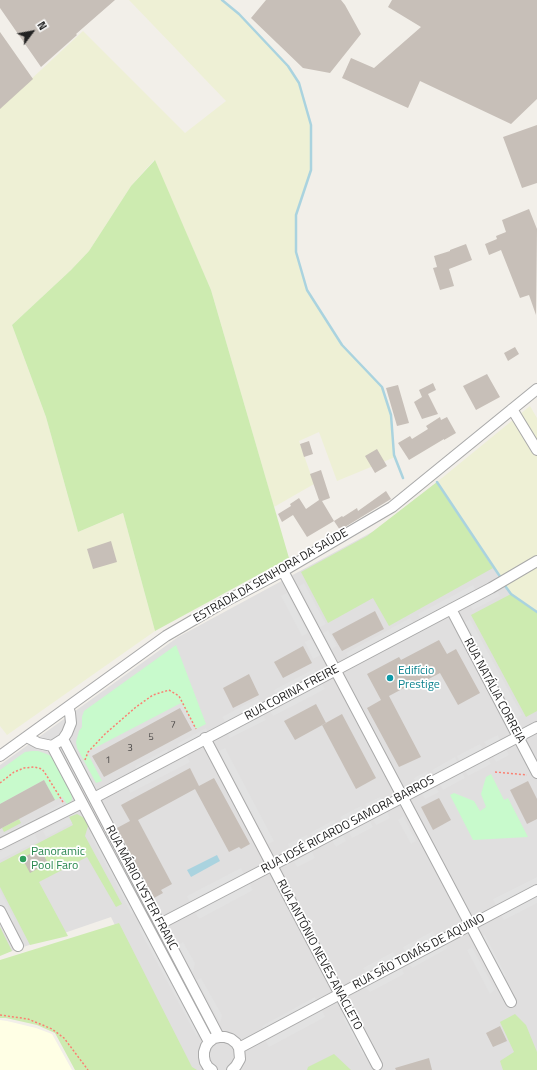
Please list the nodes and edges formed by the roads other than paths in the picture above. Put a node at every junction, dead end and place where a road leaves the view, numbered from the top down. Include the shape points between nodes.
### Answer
1 (537, 389) edge
2 (512, 409) junction
3 (537, 450) edge
4 (537, 561) edge
5 (283, 571) junction
6 (451, 609) junction
7 (336, 670) junction
8 (68, 707) junction
9 (537, 727) edge
10 (27, 737) junction
11 (518, 737) junction
12 (205, 738) junction
13 (63, 739) junction
14 (52, 746) junction
15 (0, 756) edge
16 (532, 774) edge
17 (402, 796) junction
18 (94, 798) junction
19 (82, 803) junction
20 (0, 844) edge
21 (272, 865) junction
22 (537, 890) edge
23 (0, 912) edge
24 (160, 924) junction
25 (470, 925) junction
26 (18, 946) dead end
27 (340, 994) junction
28 (511, 1002) dead end
29 (219, 1037) junction
30 (209, 1042) junction
31 (239, 1048) junction
32 (377, 1065) dead end
33 (235, 1069) edge
34 (212, 1070) edge

1 - 2 street, ESTRADA DA SENHORA DA SAÚDE
2 - 3 street
2 - 5 street, ESTRADA DA SENHORA DA SAÚDE via 392,507
4 - 6 street, RUA CORINA FREIRE
5 - 7 street
5 - 8 street, ESTRADA DA SENHORA DA SAÚDE via 166,636
6 - 7 street, RUA CORINA FREIRE
6 - 11 street, RUA NATÁLIA CORREIA
7 - 12 street, RUA CORINA FREIRE
7 - 17 street
8 - 10 street, ESTRADA DA SENHORA DA SAÚDE
8 - 13 street via 71,723
9 - 11 street, RUA JOSÉ RICARDO SAMORA BARROS
10 - 14 street
10 - 15 street, ESTRADA DA SENHORA DA SAÚDE
11 - 16 street, RUA NATÁLIA CORREIA
11 - 17 street, RUA JOSÉ RICARDO SAMORA BARROS
12 - 18 street, RUA CORINA FREIRE
12 - 21 street, RUA ANTÓNIO NEVES ANACLETO
13 - 14 street
13 - 18 street, RUA MÁRIO LYSTER FRANC
14 - 19 street, RUA MÁRIO LYSTER FRANC
17 - 21 street, RUA JOSÉ RICARDO SAMORA BARROS
17 - 25 street
18 - 24 street, RUA MÁRIO LYSTER FRANC
19 - 20 street
19 - 30 street, RUA MÁRIO LYSTER FRANC
21 - 24 street, RUA JOSÉ RICARDO SAMORA BARROS
21 - 27 street, RUA ANTÓNIO NEVES ANACLETO
22 - 25 street, RUA SÃO TOMÁS DE AQUINO
23 - 26 street
24 - 29 street, RUA MÁRIO LYSTER FRANC
25 - 27 street, RUA SÃO TOMÁS DE AQUINO
25 - 28 street
27 - 31 street, RUA SÃO TOMÁS DE AQUINO
27 - 32 street, RUA ANTÓNIO NEVES ANACLETO
29 - 30 street
29 - 31 street via 231,1039
30 - 34 street via 204,1057
31 - 33 street via 240,1059

